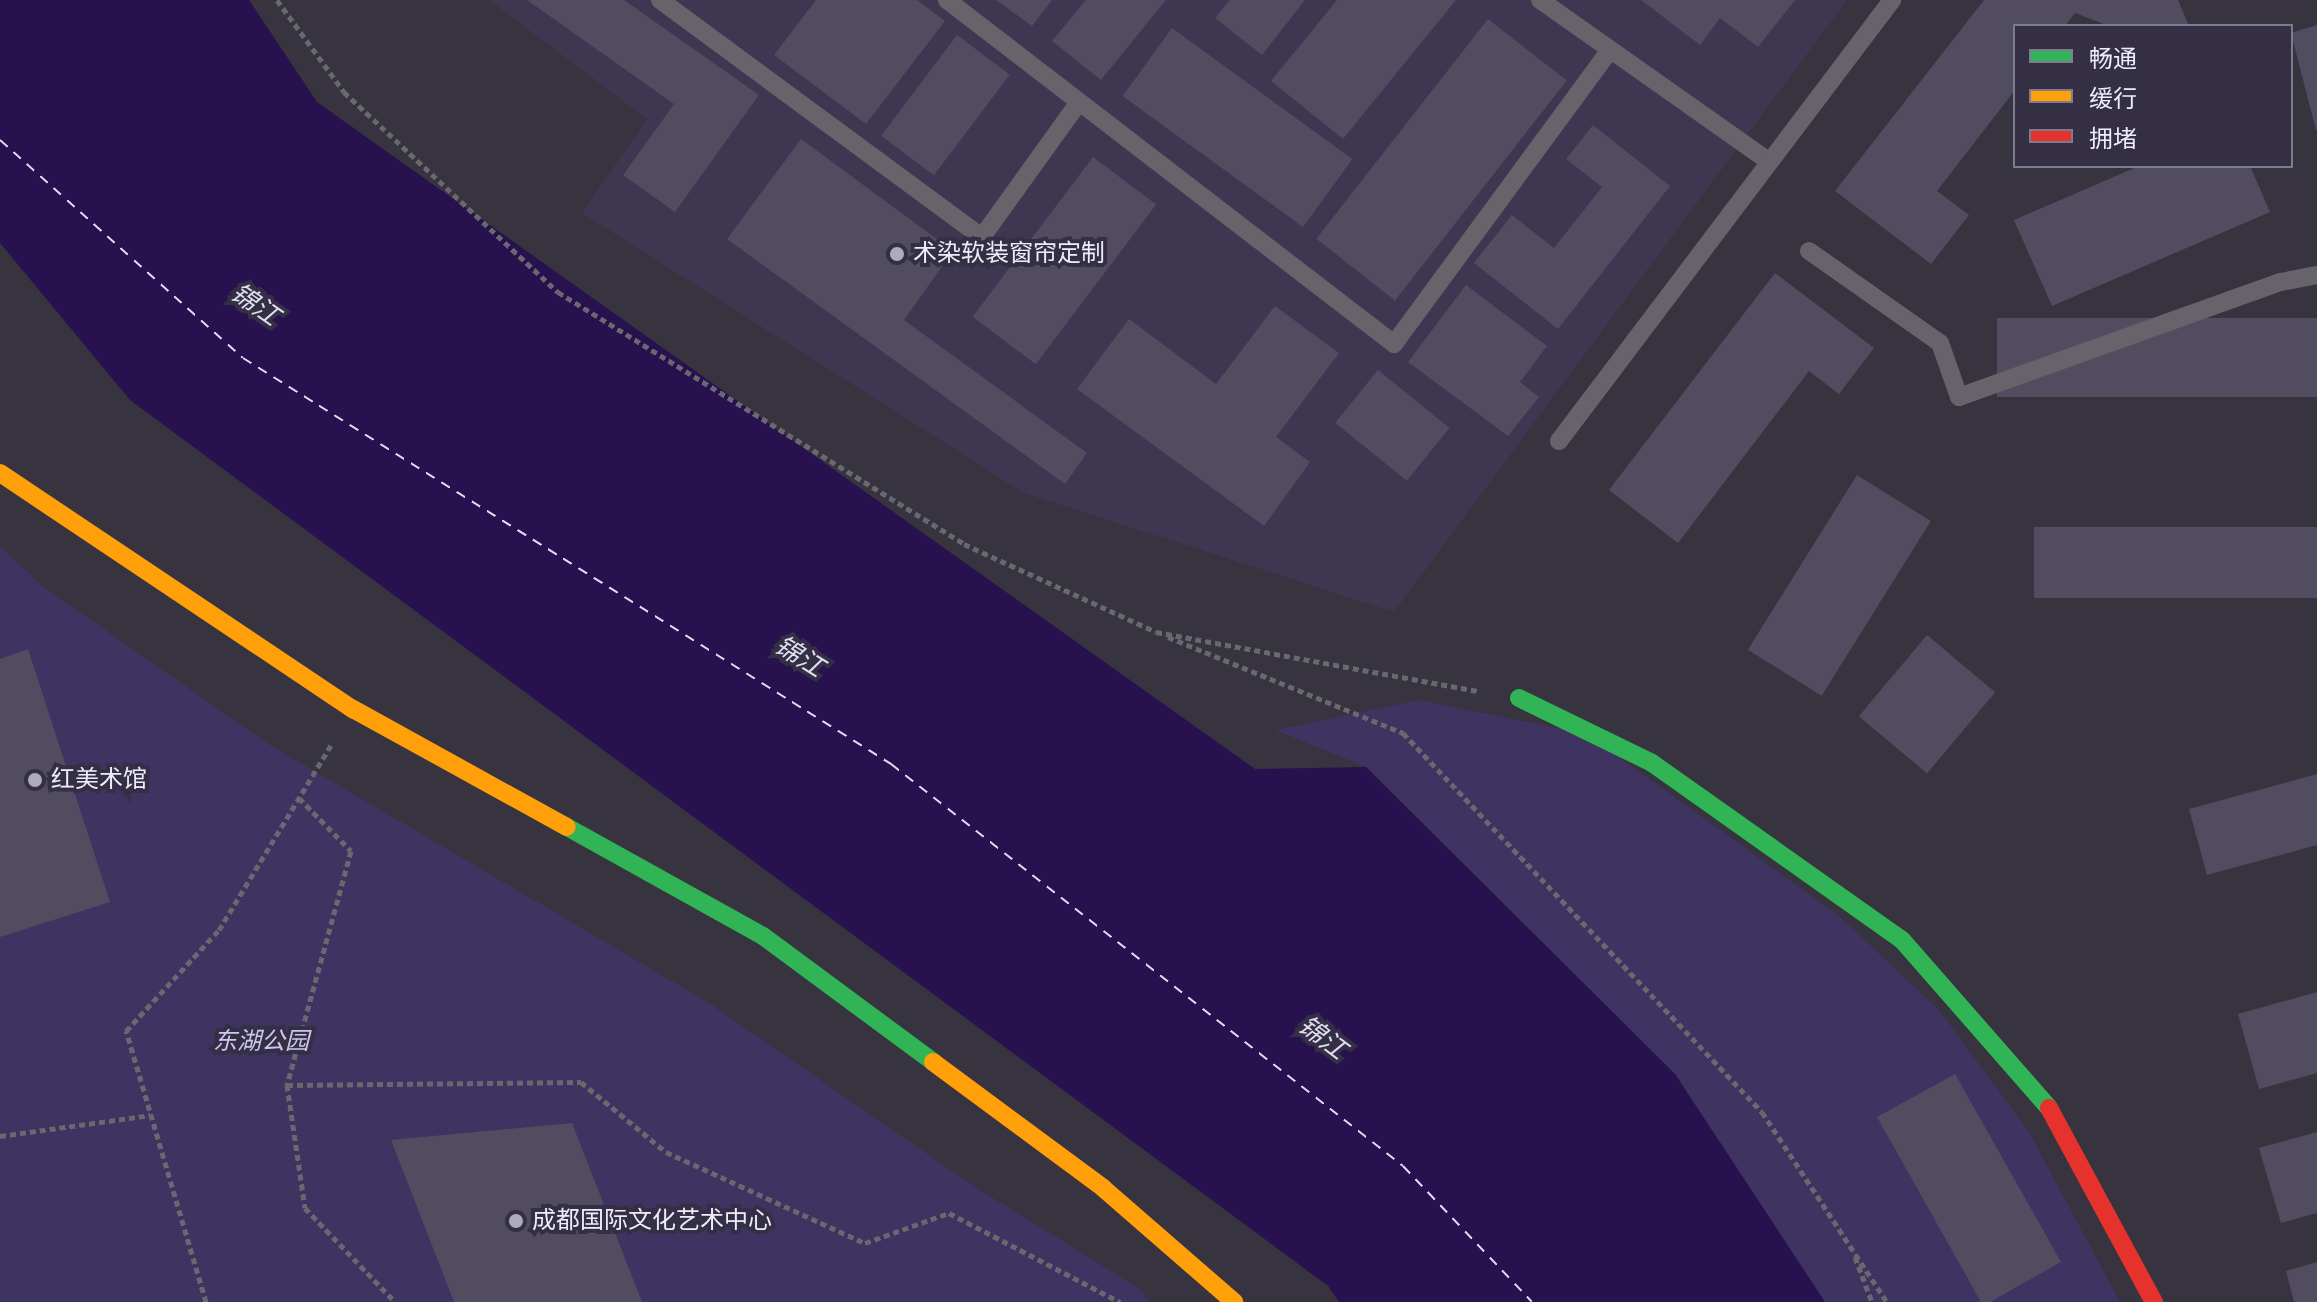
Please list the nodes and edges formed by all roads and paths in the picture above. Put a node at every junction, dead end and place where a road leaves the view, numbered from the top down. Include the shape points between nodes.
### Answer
1 (277, 0) edge
2 (660, 0) edge
3 (947, 0) edge
4 (1540, 0) edge
5 (1892, 0) edge
6 (1610, 50) junction
7 (1079, 102) junction
8 (1770, 162) junction
9 (1809, 251) dead end
10 (2317, 275) edge
11 (1559, 441) dead end
12 (0, 473) edge
13 (1156, 632) junction
14 (1519, 698) joint
15 (353, 709) junction
16 (299, 798) junction
17 (287, 1085) junction
18 (151, 1115) junction
19 (0, 1136) edge
20 (1852, 1248) junction
21 (206, 1302) edge
22 (395, 1302) edge
23 (1120, 1302) edge
24 (1234, 1302) edge
25 (1872, 1302) edge
26 (1887, 1302) edge
27 (2154, 1302) edge

1 - 13 path via 344,92 558,292 964,544
2 - 7 lane via 982,237
3 - 7 lane
4 - 6 lane
5 - 8 lane
6 - 7 lane via 1394,344
6 - 8 lane
8 - 11 lane
9 - 10 lane via 1940,343 1959,397 2281,282
12 - 15 street
13 - 14 path
13 - 20 path via 1403,733 1762,1112
14 - 27 street via 1652,763 1902,940 2047,1104
15 - 16 path
15 - 24 street via 763,936 1103,1188
16 - 17 path via 351,851
16 - 18 path via 219,930 126,1031
17 - 22 path via 305,1208
17 - 23 path via 581,1082 666,1152 865,1243 949,1213
18 - 19 path
18 - 21 path
20 - 25 path
20 - 26 path

